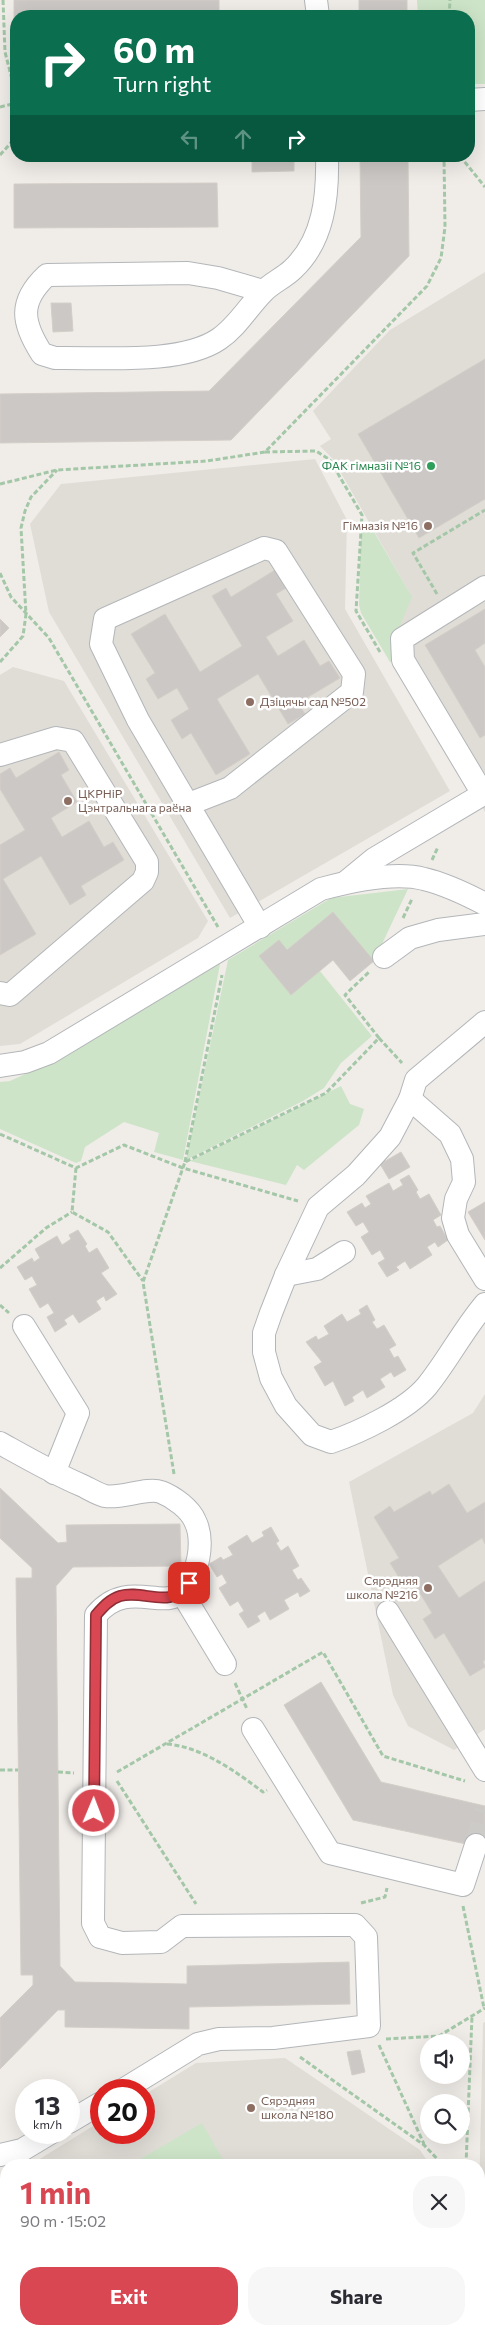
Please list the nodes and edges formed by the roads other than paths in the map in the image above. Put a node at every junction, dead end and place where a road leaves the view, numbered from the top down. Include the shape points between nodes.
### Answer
1 (327, 162) edge
2 (263, 291) junction
3 (485, 587) edge
4 (0, 755) edge
5 (484, 794) edge
6 (188, 804) junction
7 (345, 882) junction
8 (485, 904) edge
9 (485, 924) edge
10 (260, 927) junction
11 (384, 957) road end
12 (0, 994) edge
13 (485, 1022) edge
14 (0, 1066) edge
15 (413, 1089) junction
16 (344, 1252) dead end
17 (286, 1275) junction
18 (485, 1279) edge
19 (485, 1304) edge
20 (24, 1326) dead end
21 (0, 1443) edge
22 (54, 1473) junction
23 (182, 1593) junction
24 (388, 1612) dead end
25 (225, 1664) road end
26 (253, 1729) road end
27 (476, 1776) edge
28 (476, 1846) tunnel mouth
29 (140, 2079) edge
30 (32, 2144) edge
31 (0, 2155) edge

1 - 2 lane via 324,212 313,244 293,269
2 - 2 lane via 219,339 197,350 170,356 55,358 42,354 29,334 26,311 32,289 46,275 188,272
3 - 5 lane via 402,638 403,660
4 - 12 lane via 56,738 73,741 147,862 143,880 10,995
5 - 7 lane via 374,859
6 - 6 lane via 138,720 101,644 105,619 264,548 276,551 354,674 352,692 230,788
6 - 10 lane
7 - 8 lane via 422,878
7 - 10 lane via 321,889
9 - 11 lane via 438,930 410,938
10 - 14 lane via 49,1053 25,1062
13 - 15 lane
15 - 17 lane via 390,1137 356,1175 318,1207
15 - 18 lane via 450,1134 462,1159 464,1182 456,1199 454,1218 458,1236
16 - 17 lane via 317,1269
17 - 19 lane via 264,1333 264,1352 271,1378 286,1406 312,1435 331,1442 413,1401
20 - 22 lane via 78,1413
21 - 22 lane
22 - 23 lane via 106,1496 160,1491 178,1502 195,1520 200,1536 196,1572
23 - 25 lane
23 - 29 lane via 168,1598 121,1596 105,1604 96,1615 93,1923 100,1937 122,1943 161,1942 182,1926 355,1925 366,1936 369,2026 273,2038 219,2039 198,2044
24 - 27 lane
26 - 28 lane via 330,1853 462,1885
30 - 31 lane

